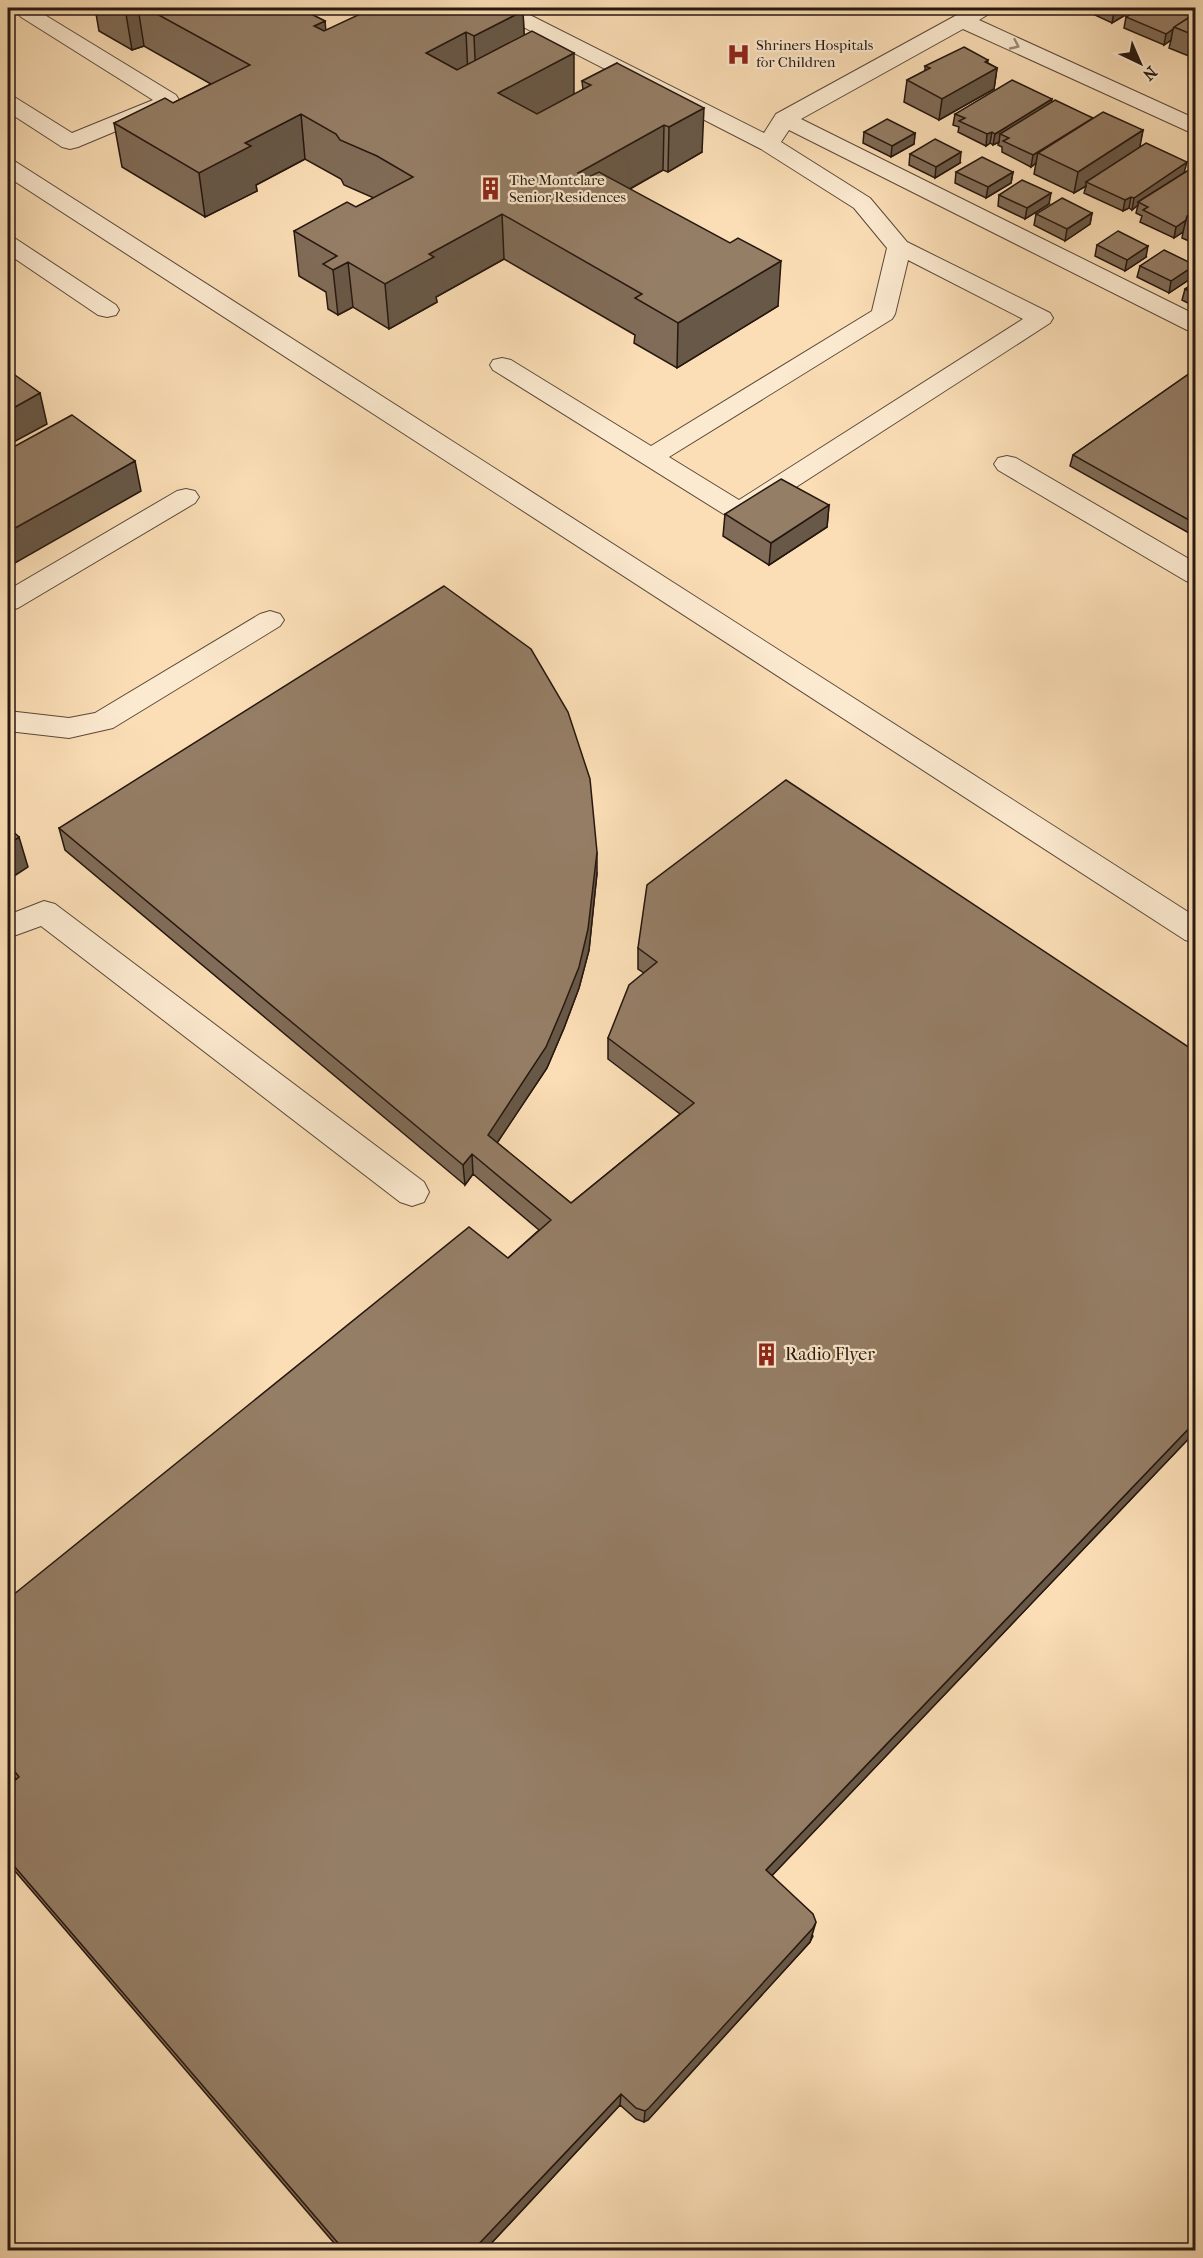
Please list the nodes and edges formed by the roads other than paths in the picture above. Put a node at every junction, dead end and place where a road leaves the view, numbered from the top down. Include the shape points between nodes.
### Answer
1 (501, 8) edge
2 (985, 8) edge
3 (34, 10) edge
4 (962, 20) junction
5 (8, 22) edge
6 (577, 46) junction
7 (551, 59) edge
8 (8, 103) edge
9 (784, 119) junction
10 (1196, 128) edge
11 (769, 144) junction
12 (8, 167) edge
13 (8, 244) edge
14 (899, 247) junction
15 (108, 310) dead end
16 (1196, 325) edge
17 (502, 365) dead end
18 (651, 457) junction
19 (1006, 464) dead end
20 (186, 497) dead end
21 (1196, 575) edge
22 (8, 602) edge
23 (270, 620) dead end
24 (8, 721) edge
25 (8, 927) edge
26 (1196, 932) edge
27 (412, 1192) dead end

1 - 6 street
2 - 4 street
3 - 5 street
3 - 8 street via 168,100 70,142
4 - 9 street
4 -> 10 street
6 - 7 street
6 - 11 street via 632,84
9 - 11 street
9 - 16 street
11 - 14 street via 862,203
12 - 26 street
13 - 15 street
14 - 18 street via 883,315
14 - 18 street via 1041,318 739,512
17 - 18 street
19 - 21 street
20 - 22 street
23 - 24 street via 103,721 69,728
25 - 27 street via 44,912

